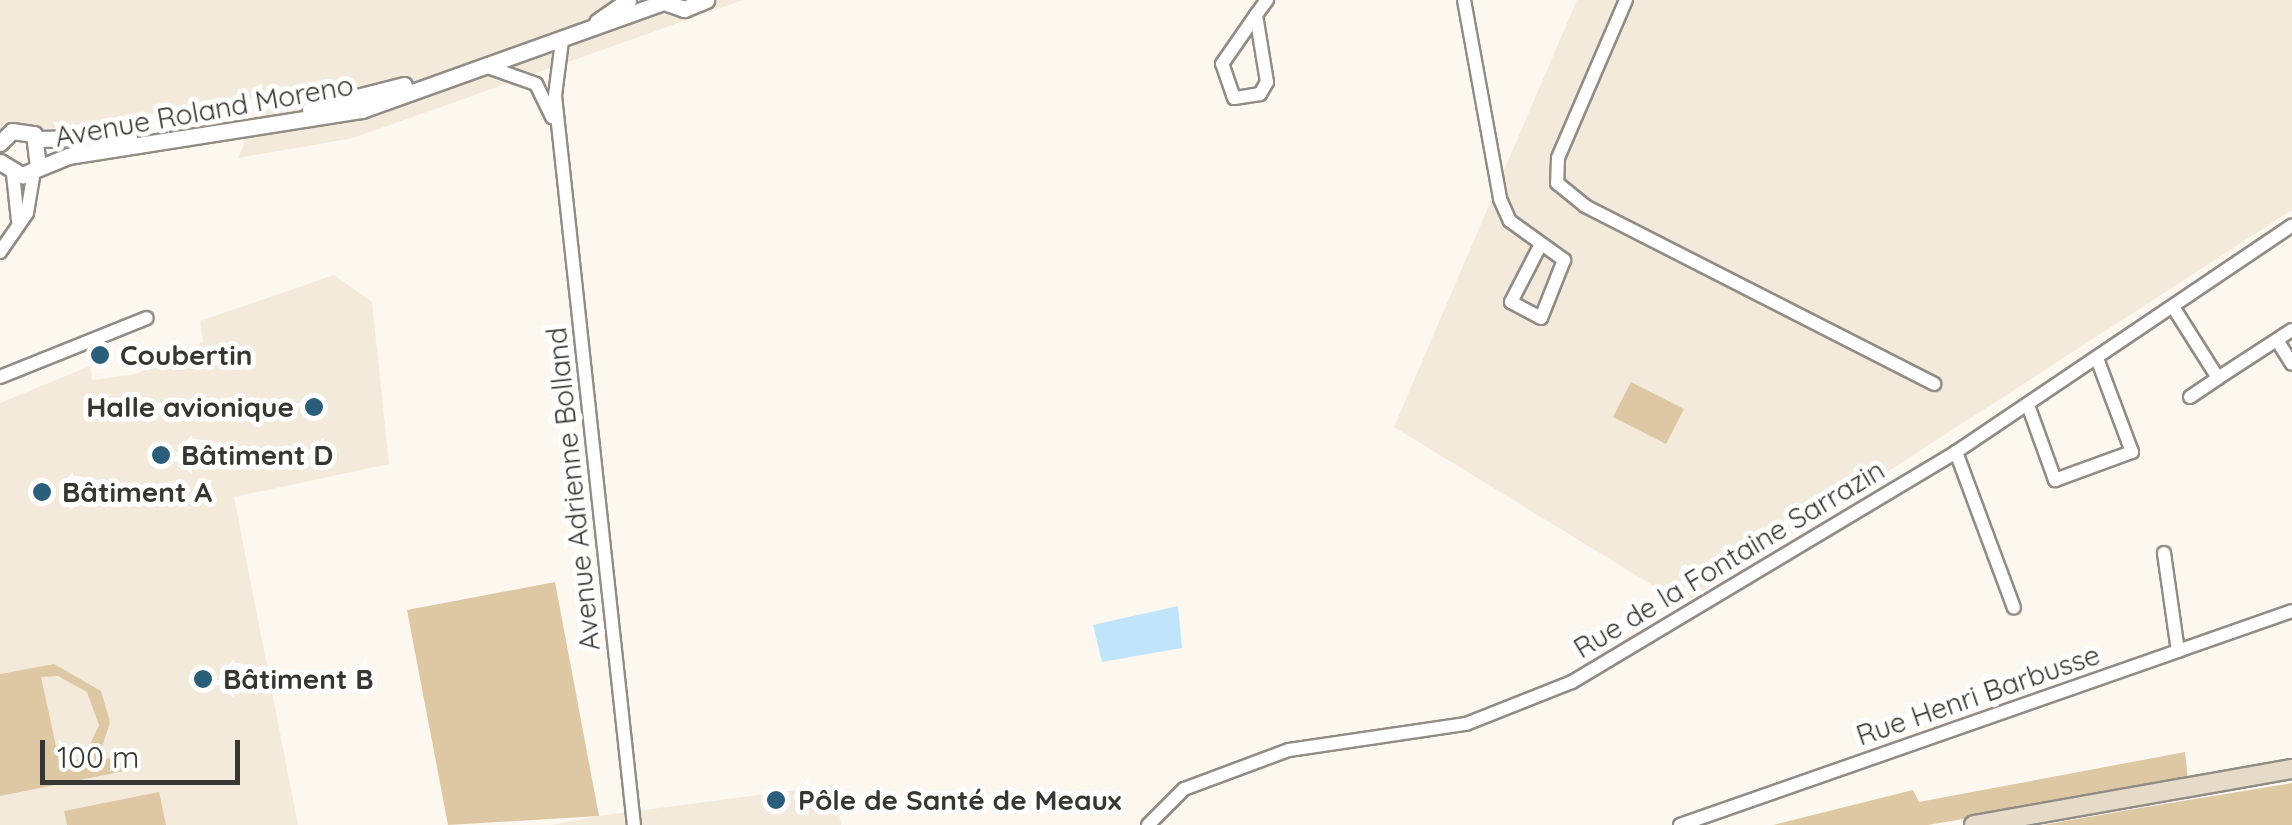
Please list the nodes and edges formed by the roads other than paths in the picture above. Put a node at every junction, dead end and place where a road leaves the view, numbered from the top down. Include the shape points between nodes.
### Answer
1 (628, 0) edge
2 (706, 0) edge
3 (1266, 0) edge
4 (1464, 0) edge
5 (1626, 0) edge
6 (659, 1) edge
7 (1256, 15) junction
8 (562, 41) junction
9 (485, 68) junction
10 (39, 140) junction
11 (0, 143) edge
12 (561, 148) junction
13 (4, 168) edge
14 (36, 168) junction
15 (17, 224) junction
16 (2292, 225) edge
17 (1540, 244) junction
18 (0, 252) edge
19 (2174, 310) junction
20 (147, 318) dead end
21 (2292, 330) edge
22 (2277, 340) junction
23 (2098, 361) junction
24 (2292, 364) edge
25 (0, 376) edge
26 (2218, 378) junction
27 (1934, 384) dead end
28 (2190, 397) dead end
29 (2028, 405) junction
30 (1956, 452) junction
31 (2164, 554) dead end
32 (2014, 608) dead end
33 (2292, 611) edge
34 (2178, 651) junction
35 (2292, 770) edge
36 (634, 825) edge
37 (1148, 825) edge
38 (1680, 825) edge
39 (1974, 825) edge

1 - 10 street, Avenue Roland Moreno via 603,20 358,98 161,135
2 - 6 street, Avenue Roland Moreno via 684,9
3 - 7 street
4 - 17 street via 1500,199 1510,221
5 - 27 street via 1558,158 1557,183 1585,206
6 - 8 street, Avenue Roland Moreno
7 - 7 street via 1219,76 1234,98 1260,94 1267,82
8 - 9 street, Avenue Roland Moreno
8 - 12 street, Avenue Adrienne Bolland via 554,63
9 - 12 street, Avenue Adrienne Bolland via 536,84
9 - 14 street, Avenue Roland Moreno via 362,110
10 - 11 street, Avenue Roland Moreno via 20,130
10 - 14 street
12 - 36 street, Avenue Adrienne Bolland
13 - 14 street, Avenue Roland Moreno
13 - 15 street
14 - 15 street
15 - 18 street
16 - 19 street, Rue de la Fontaine Sarrazin
17 - 17 street via 1558,252 1565,270 1540,318 1512,302
19 - 23 street, Rue de la Fontaine Sarrazin
19 - 26 street
20 - 25 street
21 - 22 street
22 - 24 street
22 - 26 street
23 - 29 street, Rue de la Fontaine Sarrazin
23 - 29 street via 2132,452 2055,480
26 - 28 street
29 - 30 street, Rue de la Fontaine Sarrazin
30 - 32 street
30 - 37 street, Rue de la Fontaine Sarrazin via 1572,682 1466,724 1270,757 1184,789
31 - 34 street
33 - 34 street, Rue Henri Barbusse
34 - 38 street, Rue Henri Barbusse
35 - 39 main road

